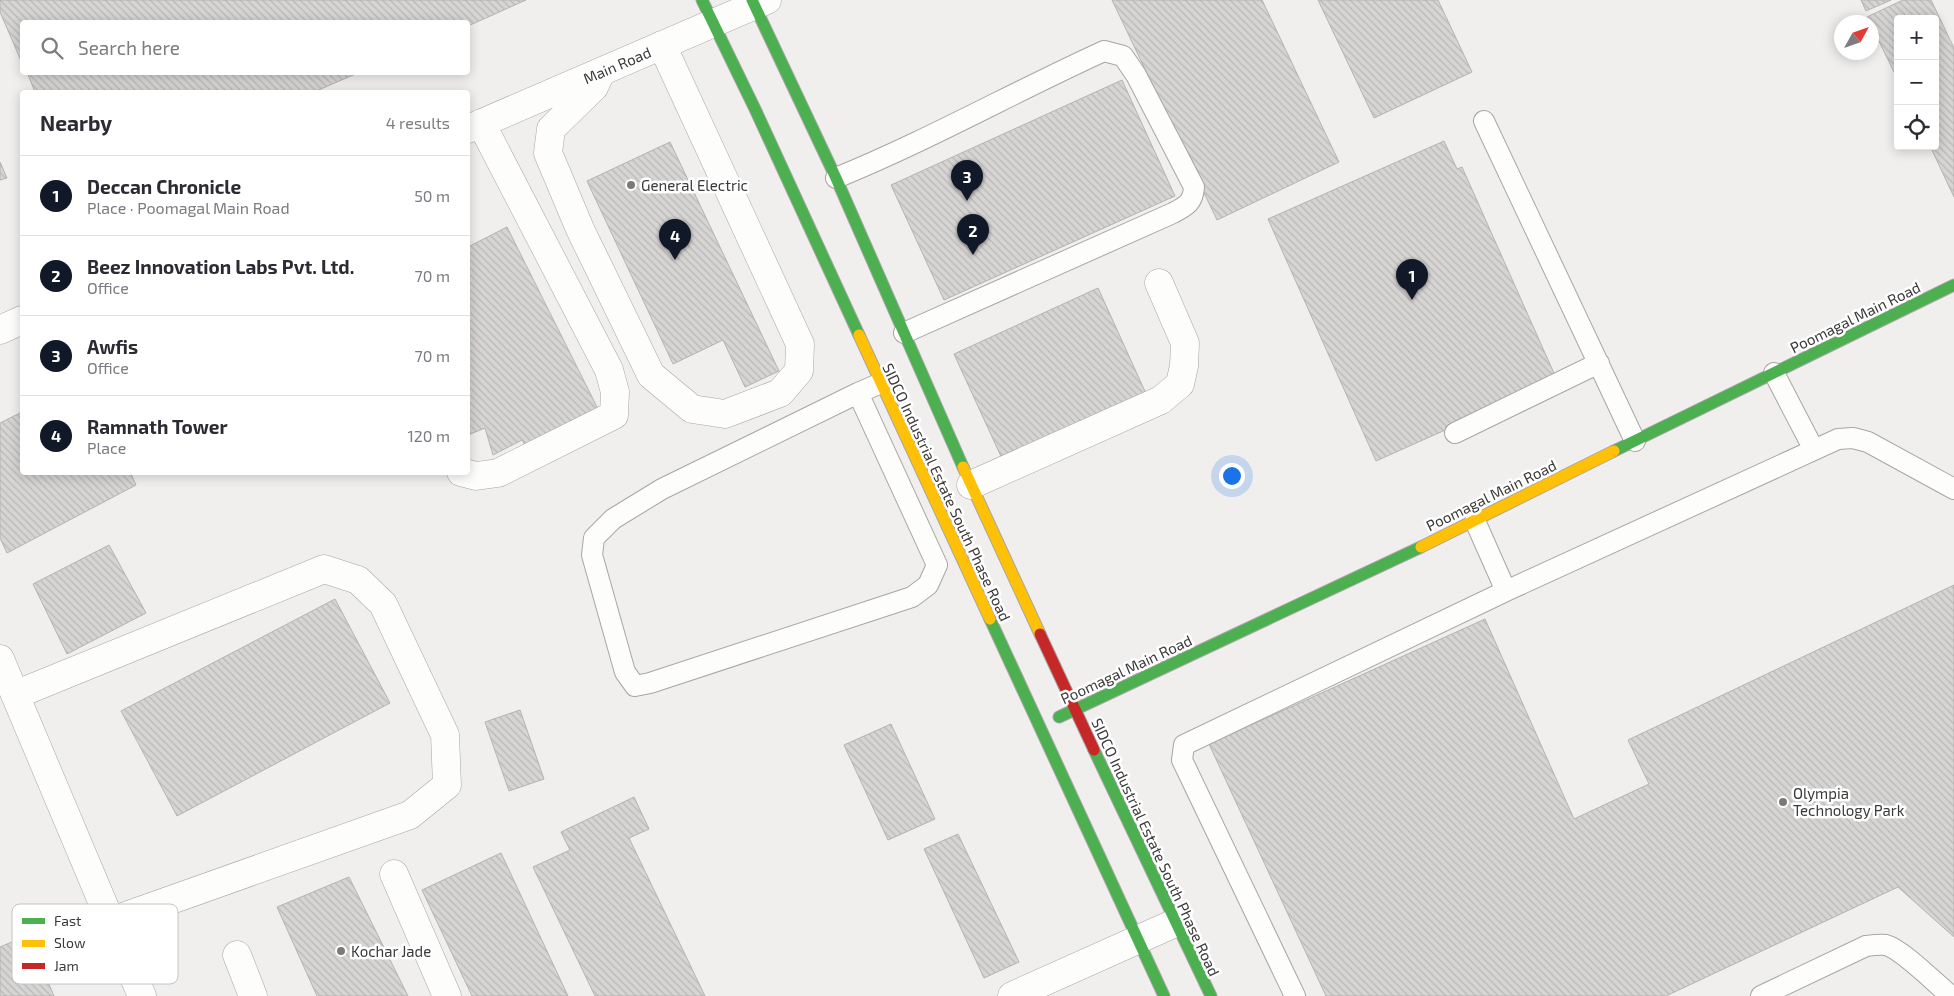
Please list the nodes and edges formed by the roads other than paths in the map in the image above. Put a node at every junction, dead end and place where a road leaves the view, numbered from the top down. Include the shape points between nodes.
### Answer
1 (758, 2) edge
2 (708, 12) edge
3 (662, 45) junction
4 (601, 72) junction
5 (1484, 121) dead end
6 (474, 126) edge
7 (836, 178) junction
8 (1159, 283) dead end
9 (1954, 285) edge
10 (20, 321) edge
11 (0, 330) edge
12 (904, 333) junction
13 (1598, 363) junction
14 (1774, 374) junction
15 (881, 383) junction
16 (858, 393) junction
17 (1455, 433) dead end
18 (1635, 441) junction
19 (1814, 450) junction
20 (470, 474) edge
21 (971, 485) junction
22 (1954, 490) edge
23 (1475, 521) junction
24 (1506, 590) junction
25 (0, 659) edge
26 (15, 695) junction
27 (1075, 710) junction
28 (1039, 726) junction
29 (394, 874) dead end
30 (102, 904) edge
31 (160, 904) edge
32 (1175, 923) junction
33 (1138, 940) junction
34 (237, 955) dead end
35 (137, 984) edge
36 (142, 996) edge
37 (253, 996) edge
38 (447, 996) edge
39 (1012, 996) edge
40 (1164, 996) edge
41 (1211, 996) edge
42 (1295, 996) edge
43 (1761, 996) edge
44 (1951, 996) edge

1 - 2 street, Main Road
1 - 7 main road, SIDCO Industrial Estate South Phase Road
2 - 3 street, Main Road
2 - 15 main road, SIDCO Industrial Estate South Phase Road
3 - 4 street, Main Road
3 - 4 street via 800,344 799,371 780,393 725,414 692,409 650,375 580,229 548,153 551,129 594,87
4 - 6 street, Main Road
5 - 13 lane
6 - 20 street via 609,370 615,392 614,415 498,473
7 - 12 main road, SIDCO Industrial Estate South Phase Road
7 - 12 lane via 1104,51 1123,56 1136,75 1194,187 1194,197 1173,213
8 - 21 street via 1185,343 1180,384 1161,400
9 - 14 main road, Poomagal Main Road
10 - 11 street
12 - 21 main road, SIDCO Industrial Estate South Phase Road
13 - 17 lane
13 - 18 lane
14 - 18 main road, Poomagal Main Road
14 - 19 lane
15 - 16 lane
15 - 28 main road, SIDCO Industrial Estate South Phase Road
16 - 16 lane via 662,488 613,519 594,538 592,555 625,672 634,686 650,684 912,597 928,585 937,565
18 - 23 main road, Poomagal Main Road
19 - 22 lane via 1838,439 1868,442
19 - 24 lane
21 - 27 main road, SIDCO Industrial Estate South Phase Road
23 - 24 lane
23 - 27 main road, Poomagal Main Road
24 - 42 lane via 1184,745 1182,760
25 - 26 street
26 - 30 street
26 - 31 street via 324,569 358,580 383,604 445,735 447,785 410,815
27 - 28 main road, Poomagal Main Road
27 - 32 main road, SIDCO Industrial Estate South Phase Road
28 - 33 main road, SIDCO Industrial Estate South Phase Road
29 - 38 street
32 - 33 street
32 - 41 main road, SIDCO Industrial Estate South Phase Road
33 - 39 street
33 - 40 main road, SIDCO Industrial Estate South Phase Road
34 - 37 street
35 - 36 street
43 - 44 lane via 1866,946 1877,944 1898,952

